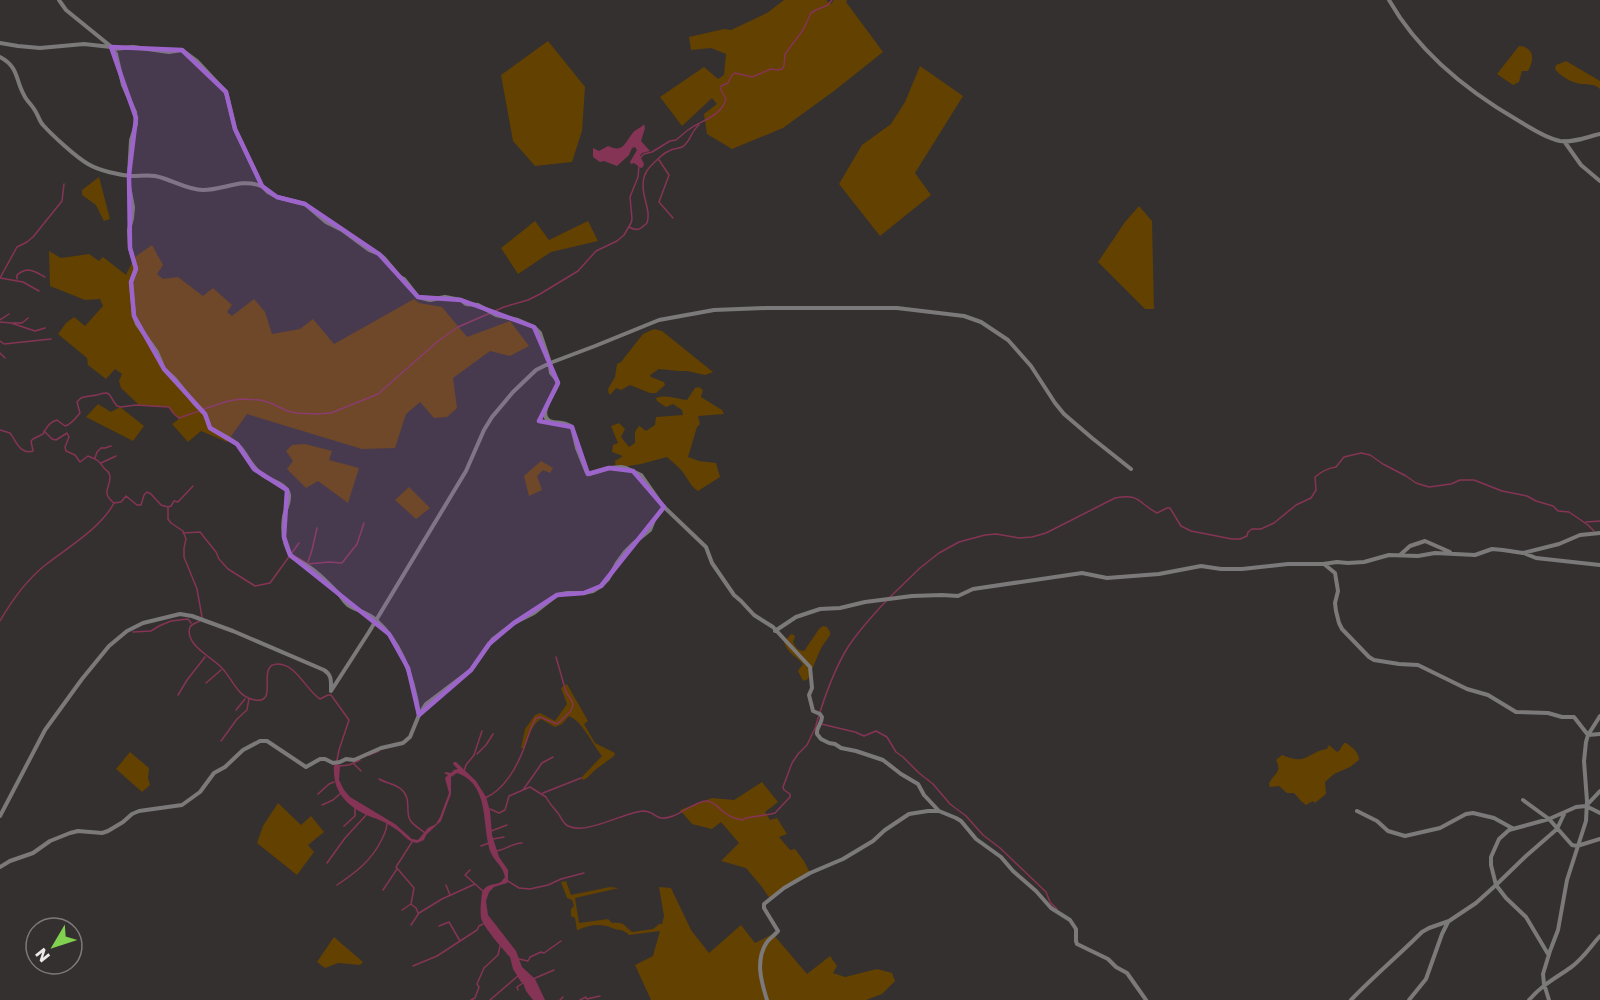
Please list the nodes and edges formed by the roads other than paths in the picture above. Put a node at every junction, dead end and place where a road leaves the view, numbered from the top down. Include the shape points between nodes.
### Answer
1 (59, 0) edge
2 (1389, 0) edge
3 (0, 43) edge
4 (111, 47) junction
5 (0, 57) edge
6 (1600, 134) edge
7 (1563, 141) junction
8 (129, 175) junction
9 (1600, 181) edge
10 (262, 186) junction
11 (550, 363) junction
12 (1131, 469) dead end
13 (664, 507) junction
14 (1600, 533) edge
15 (1450, 553) junction
16 (1523, 553) junction
17 (1400, 555) junction
18 (1323, 564) junction
19 (1600, 565) edge
20 (376, 620) junction
21 (775, 631) junction
22 (418, 715) junction
23 (1600, 716) edge
24 (1600, 734) edge
25 (1588, 735) junction
26 (1600, 791) edge
27 (1523, 800) dead end
28 (1586, 806) junction
29 (939, 811) junction
30 (1357, 811) dead end
31 (1565, 812) junction
32 (1600, 813) edge
33 (0, 816) edge
34 (1549, 819) junction
35 (1512, 828) junction
36 (1557, 829) junction
37 (1600, 839) edge
38 (1577, 846) junction
39 (0, 867) edge
40 (1496, 885) junction
41 (1449, 921) junction
42 (1600, 936) edge
43 (1549, 954) junction
44 (1544, 984) junction
45 (767, 1000) edge
46 (1146, 1000) edge
47 (1351, 1000) edge
48 (1409, 1000) edge
49 (1529, 1000) edge
50 (1549, 1000) edge

1 - 4 street
2 - 7 street via 1433,57 1460,82 1546,137
3 - 4 street via 40,48 84,44
4 - 8 street via 136,118
4 - 10 street via 182,50 198,61 225,92 235,129
5 - 8 street via 13,69 42,124 89,164
6 - 7 street
7 - 9 street via 1581,165
8 - 10 street via 153,176 203,190 248,182
8 - 20 street via 133,207 130,248 136,268 131,282 137,324 164,369 205,414 210,428 231,439 254,469 287,490 284,537 292,557 315,570 347,604
10 - 11 street via 277,197 305,204 326,222 384,258 418,297 461,300 534,327 540,333
11 - 12 street via 659,320 714,310 897,308 964,316 1008,340 1064,414
11 - 13 street via 558,383 544,414 550,422 572,427 587,473 609,468 633,471
11 - 20 street via 536,370 492,417 466,471
13 - 21 street via 706,547 734,595
13 - 22 street via 650,530 625,552 601,586 584,593 557,595 514,623 489,644 471,670 426,704
14 - 16 street via 1580,535
15 - 16 street via 1475,555 1492,549
15 - 17 street
15 - 17 street via 1425,541
16 - 19 street
17 - 18 street
18 - 21 street via 1242,569 1201,566 1107,578 1082,573 973,589 958,596 912,596 820,609 796,617
18 - 25 street via 1335,573 1339,623 1369,657 1418,665 1488,695 1516,712 1574,717
20 - 22 street via 400,650 414,688
20 - 33 street via 331,691 329,673 324,670 192,616 180,614 127,631 102,654 45,730
21 - 29 street via 810,667 809,695 813,711 822,717 816,734 841,748 883,760 918,784
22 - 39 street via 410,737 403,743 338,763 320,759 306,767 267,741 260,741 214,773 197,795 182,805 139,811 102,833 70,833
23 - 25 street
24 - 25 street
25 - 28 street via 1584,761
26 - 28 street
27 - 34 street
28 - 31 street
28 - 32 street
28 - 38 street via 1586,821
29 - 45 street via 909,814 873,841 784,888 764,904 778,931 767,942 761,960 760,978
29 - 46 street via 961,821 1051,908 1070,920 1076,929 1077,944 1127,973
30 - 35 street via 1388,831 1405,836 1440,828 1473,813
31 - 34 street
31 - 36 street
34 - 35 street
34 - 36 street
35 - 40 street via 1499,839 1491,857
36 - 38 street
36 - 40 street
37 - 38 street
38 - 43 street
40 - 41 street
40 - 43 street via 1526,917
41 - 47 street via 1422,932
41 - 48 street via 1426,979
42 - 44 street via 1584,956
43 - 44 street
44 - 49 street
44 - 50 street

